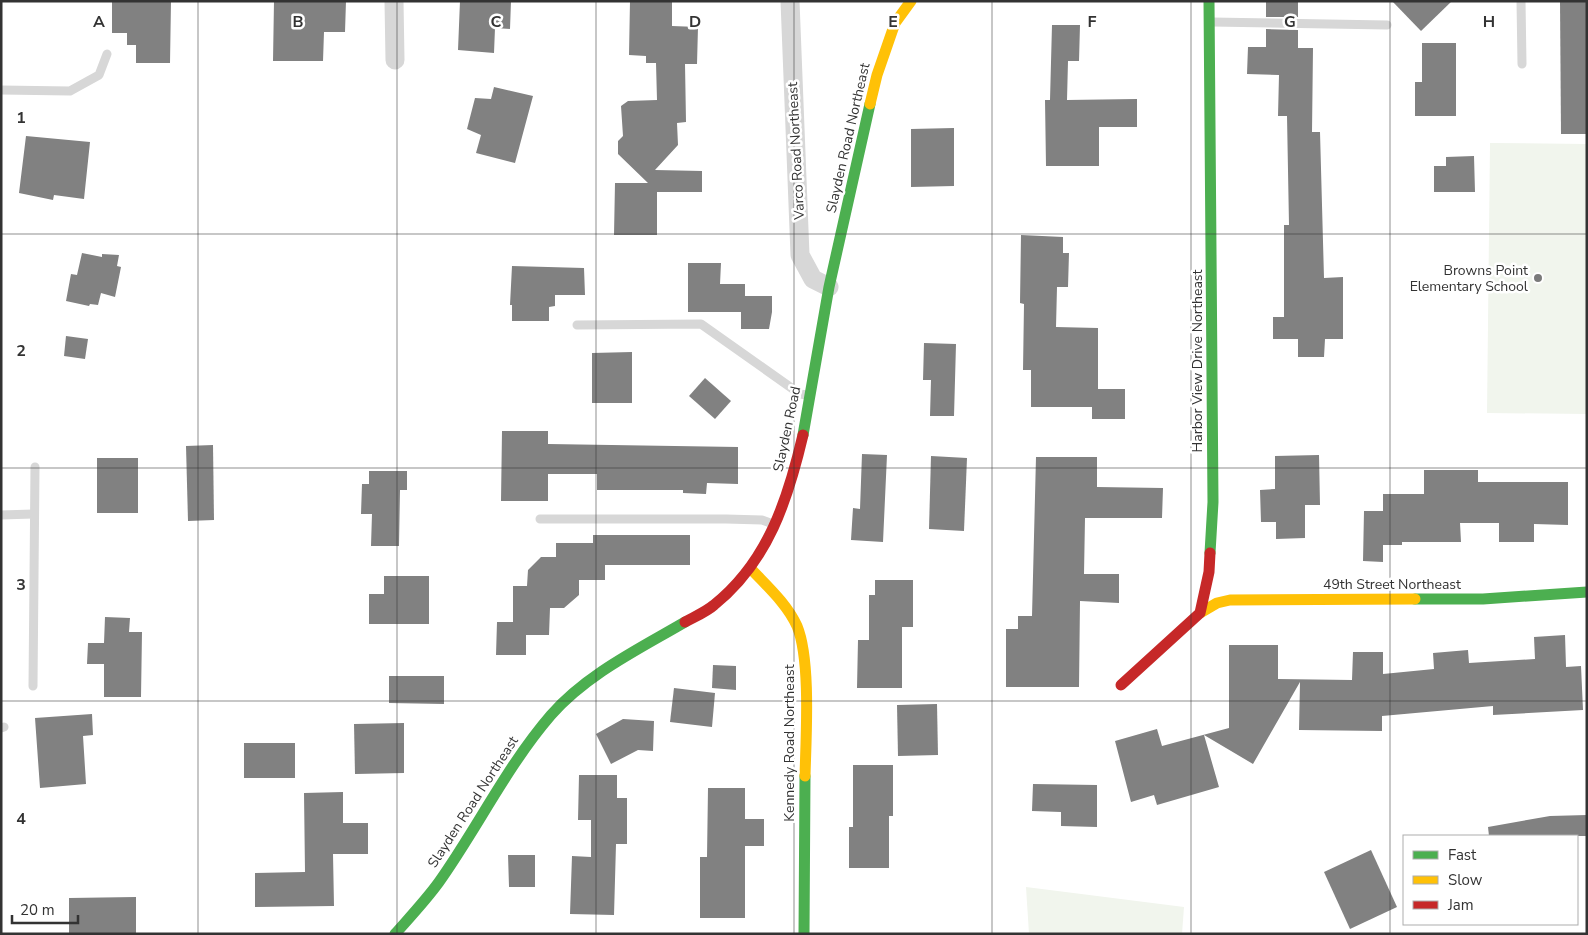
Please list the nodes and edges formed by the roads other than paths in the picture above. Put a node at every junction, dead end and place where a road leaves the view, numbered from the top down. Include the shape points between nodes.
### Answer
1 (394, 1) edge
2 (790, 1) edge
3 (911, 1) edge
4 (1209, 1) edge
5 (1521, 1) edge
6 (1209, 22) junction
7 (1387, 25) dead end
8 (107, 54) dead end
9 (394, 60) dead end
10 (1522, 64) dead end
11 (1, 90) edge
12 (829, 287) junction
13 (577, 325) dead end
14 (810, 395) junction
15 (35, 466) dead end
16 (33, 514) junction
17 (1, 515) edge
18 (540, 519) dead end
19 (776, 524) junction
20 (751, 569) junction
21 (1587, 592) edge
22 (1200, 613) junction
23 (1121, 685) dead end
24 (33, 686) dead end
25 (395, 934) edge
26 (804, 934) edge

1 - 9 street
2 - 12 street, Varco Road Northeast via 800,256 813,278
3 - 12 street, Slayden Road Northeast via 895,23 877,75
4 - 6 street, Harbor View Drive Northeast
5 - 10 lane
6 - 7 lane
6 - 22 street, Harbor View Drive Northeast via 1213,532
8 - 11 lane via 98,75 70,91
12 - 14 street, Slayden Road
13 - 14 lane via 701,324 800,394
14 - 19 street, Slayden Road via 795,467
15 - 16 lane
16 - 17 lane
16 - 24 lane
18 - 19 lane via 726,519 762,520
19 - 20 street, Slayden Road
20 - 25 street, Slayden Road Northeast via 714,605 609,667 552,714 506,775 439,882
20 - 26 street, Kennedy Road Northeast via 783,602 797,627 804,660
21 - 22 street, 49th Street Northeast via 1483,599 1230,600
22 - 23 street

